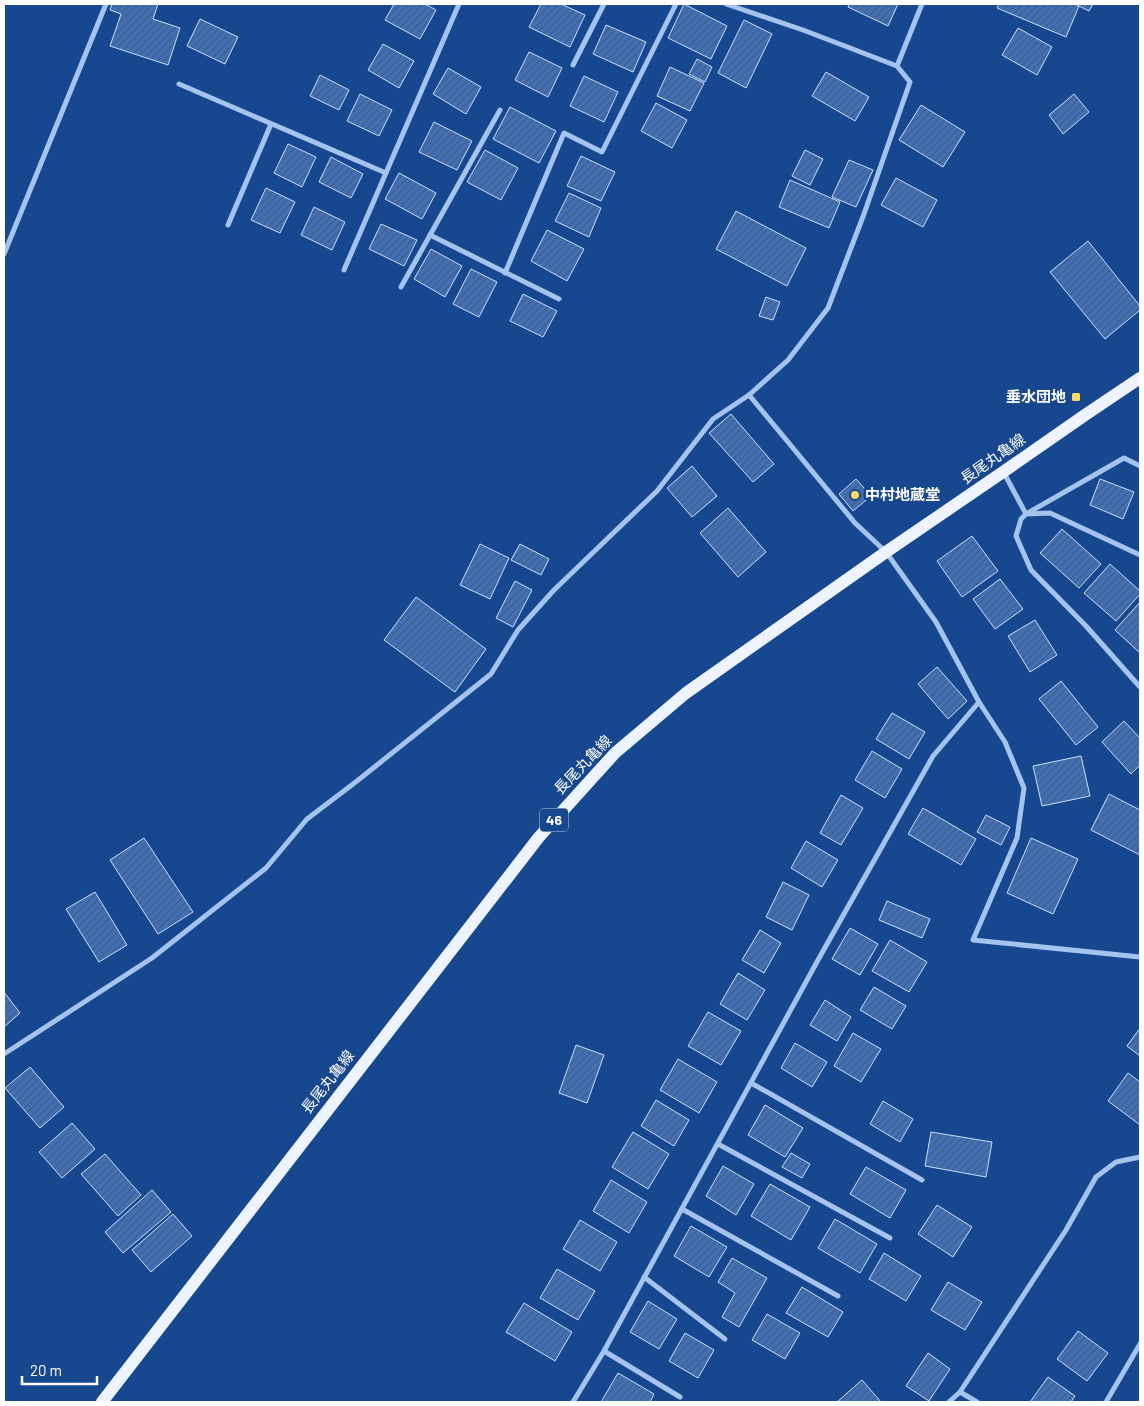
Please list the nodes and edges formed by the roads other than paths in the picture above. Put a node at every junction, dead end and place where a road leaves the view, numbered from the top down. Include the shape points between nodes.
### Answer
1 (106, 4) edge
2 (459, 4) edge
3 (604, 4) edge
4 (676, 4) edge
5 (726, 4) edge
6 (922, 4) edge
7 (573, 65) dead end
8 (897, 66) junction
9 (178, 84) dead end
10 (500, 110) dead end
11 (271, 124) junction
12 (386, 173) junction
13 (228, 226) dead end
14 (430, 235) junction
15 (4, 254) edge
16 (344, 270) dead end
17 (504, 273) junction
18 (401, 287) dead end
19 (558, 299) dead end
20 (1140, 378) edge
21 (749, 395) junction
22 (1140, 466) edge
23 (1004, 472) junction
24 (1026, 514) junction
25 (886, 552) junction
26 (1140, 555) edge
27 (1140, 687) edge
28 (979, 702) junction
29 (1140, 957) edge
30 (4, 1054) edge
31 (751, 1083) junction
32 (718, 1144) junction
33 (1140, 1157) edge
34 (922, 1180) dead end
35 (682, 1209) junction
36 (890, 1238) dead end
37 (644, 1277) junction
38 (838, 1296) dead end
39 (725, 1339) dead end
40 (1140, 1344) edge
41 (604, 1350) junction
42 (960, 1392) junction
43 (680, 1397) dead end
44 (102, 1402) edge
45 (573, 1402) edge
46 (949, 1402) edge
47 (977, 1402) edge
48 (1106, 1402) edge

1 - 15 street
2 - 12 street
3 - 7 street
4 - 17 street via 602,152 564,133
5 - 8 street
6 - 8 street
8 - 21 street via 910,82 828,308 788,360
9 - 11 street
10 - 14 street
11 - 12 street
11 - 13 street
12 - 16 street
14 - 17 street
14 - 18 street
17 - 19 street
20 - 23 main road, 長尾丸亀線 / 46
21 - 25 street via 855,523
21 - 30 street via 713,419 658,490 554,590 518,630 491,674 308,819 266,868 152,958
22 - 24 street via 1124,458
23 - 24 street
23 - 25 main road, 長尾丸亀線 / 46
24 - 26 street via 1050,513
24 - 27 street via 1016,536 1031,570
25 - 28 street via 936,622
25 - 44 main road, 長尾丸亀線 / 46 via 686,694 615,753 527,852
28 - 29 street via 1005,742 1024,788 1017,838 973,940
28 - 31 street via 933,756
31 - 32 street
31 - 34 street
32 - 35 street
32 - 36 street
33 - 42 street via 1116,1162 1096,1177 1066,1230
35 - 37 street
35 - 38 street
37 - 39 street
37 - 41 street
40 - 48 street
41 - 43 street
41 - 45 street
42 - 46 street
42 - 47 street

